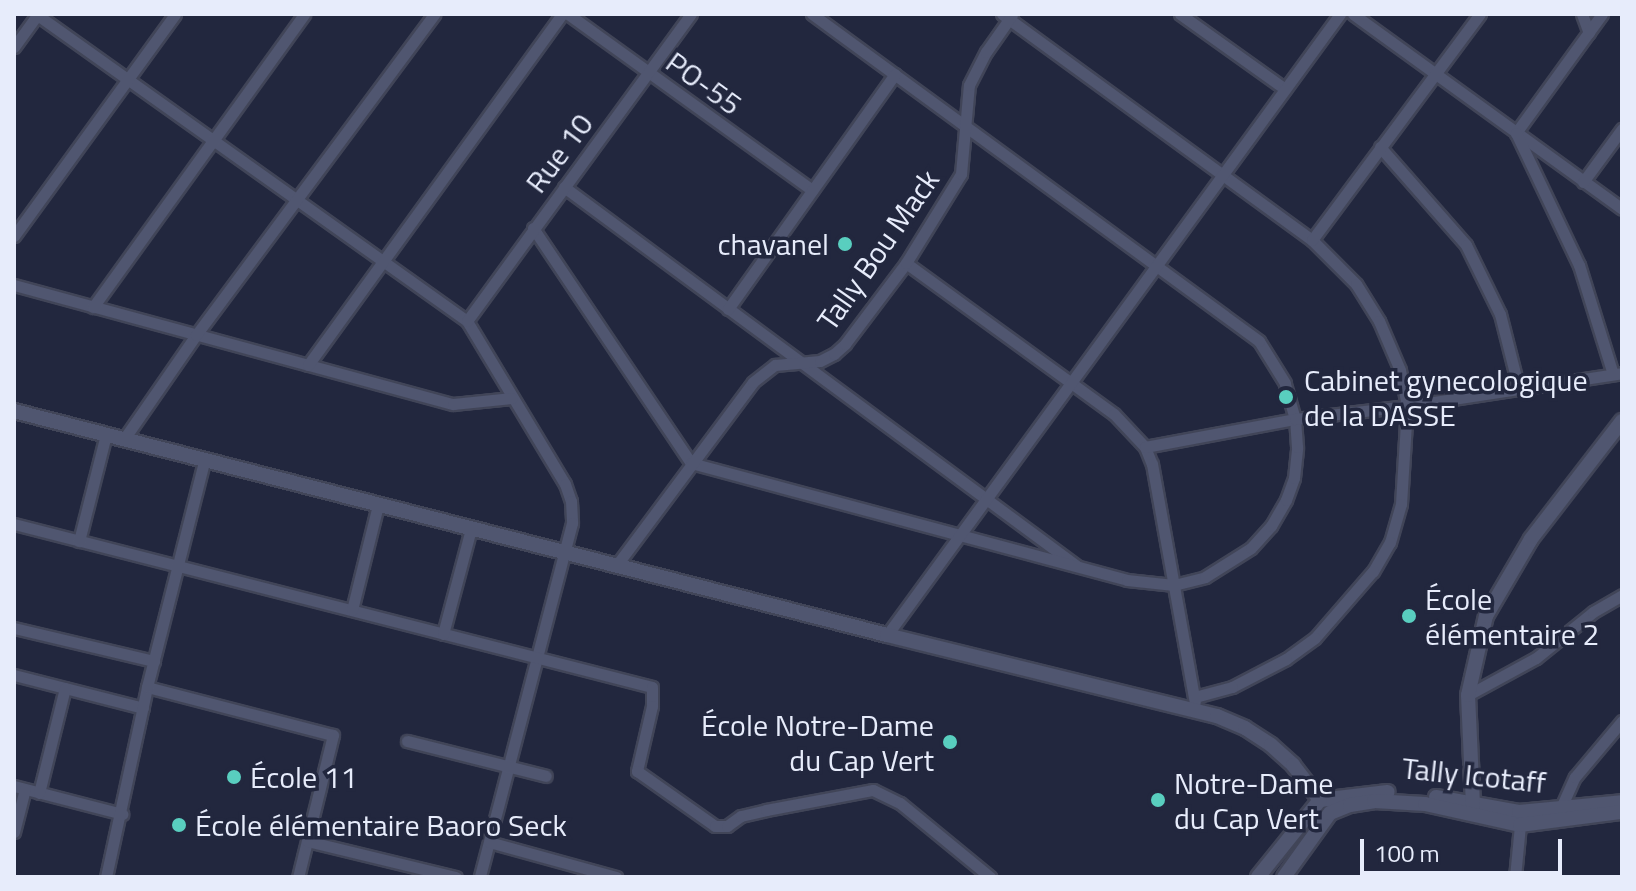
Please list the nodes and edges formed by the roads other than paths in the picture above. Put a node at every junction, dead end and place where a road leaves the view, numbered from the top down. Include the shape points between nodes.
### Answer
1 (37, 14) edge
2 (175, 14) edge
3 (304, 14) edge
4 (434, 14) edge
5 (565, 14) edge
6 (691, 14) edge
7 (812, 14) edge
8 (1180, 14) edge
9 (1340, 14) edge
10 (1353, 14) edge
11 (1480, 14) edge
12 (1582, 14) edge
13 (1602, 14) edge
14 (1008, 16) edge
15 (1589, 33) junction
16 (14, 47) edge
17 (649, 73) junction
18 (895, 74) junction
19 (1435, 74) junction
20 (127, 78) junction
21 (1285, 89) junction
22 (967, 127) junction
23 (1622, 129) edge
24 (1516, 133) junction
25 (214, 140) junction
26 (1380, 147) junction
27 (1221, 176) junction
28 (1583, 182) junction
29 (564, 187) junction
30 (812, 190) junction
31 (296, 200) junction
32 (1622, 209) edge
33 (533, 228) junction
34 (14, 236) edge
35 (1312, 240) junction
36 (382, 260) junction
37 (906, 263) junction
38 (1156, 265) junction
39 (14, 285) edge
40 (93, 307) junction
41 (728, 309) junction
42 (467, 321) junction
43 (196, 335) junction
44 (804, 364) junction
45 (308, 365) junction
46 (1617, 373) edge
47 (1069, 384) junction
48 (1519, 389) junction
49 (512, 398) junction
50 (1407, 406) junction
51 (14, 411) edge
52 (1295, 419) junction
53 (1622, 421) edge
54 (106, 434) junction
55 (124, 439) junction
56 (1145, 447) junction
57 (204, 461) junction
58 (691, 463) junction
59 (986, 498) junction
60 (378, 505) junction
61 (14, 524) edge
62 (471, 529) junction
63 (959, 536) junction
64 (79, 541) junction
65 (565, 552) junction
66 (177, 566) junction
67 (616, 566) junction
68 (1084, 571) junction
69 (1174, 585) junction
70 (1622, 595) edge
71 (352, 610) junction
72 (14, 628) edge
73 (443, 634) junction
74 (887, 635) junction
75 (539, 658) junction
76 (154, 661) junction
77 (14, 675) edge
78 (147, 687) junction
79 (65, 688) junction
80 (1468, 695) junction
81 (1195, 704) junction
82 (143, 708) junction
83 (1622, 721) edge
84 (407, 741) dead end
85 (508, 768) junction
86 (546, 776) dead end
87 (19, 787) edge
88 (39, 793) junction
89 (1320, 800) junction
90 (1622, 802) edge
91 (1473, 805) junction
92 (1560, 810) junction
93 (1622, 812) edge
94 (122, 814) junction
95 (1520, 825) junction
96 (14, 832) edge
97 (307, 841) junction
98 (489, 842) junction
99 (106, 877) edge
100 (298, 877) edge
101 (456, 877) edge
102 (480, 877) edge
103 (616, 877) edge
104 (990, 877) edge
105 (1258, 877) edge
106 (1284, 877) edge
107 (1515, 877) edge

1 - 16 street
1 - 20 street
2 - 20 street
3 - 25 street
4 - 31 street
5 - 17 street, PO-55
5 - 36 street
6 - 17 street, Rue 10
7 - 18 street
8 - 21 street
9 - 21 street
10 - 19 street
11 - 19 street
12 - 15 street
13 - 15 street
14 - 22 street, Tally Bou Mack via 969,85
14 - 27 street
15 - 24 street
17 - 29 street, Rue 10
17 - 30 street, PO-55
18 - 22 street
18 - 30 street
19 - 24 street
19 - 26 street
20 - 25 street
20 - 34 street
21 - 27 street
22 - 37 street, Tally Bou Mack via 966,155 954,191
22 - 38 street
23 - 28 street
24 - 28 street
24 - 46 street via 1579,265
25 - 31 street
25 - 40 street
26 - 35 street
26 - 48 street via 1466,245 1500,314
27 - 35 street
27 - 38 street
28 - 32 street
29 - 33 street, Rue 10
29 - 41 street
30 - 41 street
31 - 36 street
31 - 43 street
33 - 42 street, Rue 10
33 - 58 street
35 - 50 street via 1356,284 1379,321 1400,370
36 - 42 street
36 - 45 street
37 - 44 street, Tally Bou Mack via 845,344 820,361
37 - 47 street
38 - 47 street
38 - 52 street via 1259,341 1285,383
39 - 40 street
40 - 43 street
41 - 44 street
42 - 49 street
43 - 45 street
43 - 55 street
44 - 58 street, Tally Bou Mack via 763,371
44 - 59 street
45 - 49 street via 453,404
46 - 48 street
47 - 56 street via 1114,414
47 - 59 street
48 - 50 street
49 - 65 street via 571,501
50 - 52 street
50 - 81 street via 1401,504 1390,542 1373,571 1334,619 1286,659
51 - 54 street
52 - 56 street
52 - 69 street via 1294,478 1271,526 1229,564
53 - 80 street via 1504,582 1486,616
54 - 55 street
54 - 64 street
55 - 57 street
56 - 69 street
57 - 60 street
57 - 66 street
58 - 63 street
58 - 67 street, Tally Bou Mack
59 - 63 street
59 - 68 street
60 - 62 street
60 - 71 street
61 - 64 street
62 - 65 street
62 - 73 street
63 - 68 street
63 - 74 street
64 - 66 street
65 - 67 street
65 - 75 street
66 - 71 street
66 - 76 street
67 - 74 street
68 - 69 street
69 - 81 street
70 - 80 street via 1536,658
71 - 73 street
72 - 76 street
73 - 75 street
74 - 81 street
75 - 85 street
75 - 104 street via 652,687 637,771 715,826 766,810 873,790 900,803
76 - 78 street
77 - 79 street
78 - 82 street
78 - 97 street via 333,735
79 - 82 street
79 - 88 street
80 - 91 street
81 - 89 street via 1271,745
82 - 94 street
83 - 92 street via 1575,777
84 - 85 street
85 - 86 street
85 - 98 street
87 - 88 street
87 - 96 street
88 - 94 street
89 - 91 street, Tally Icotaff via 1396,792
89 - 105 street
90 - 92 street, Tally Icotaff
91 - 92 street, Tally Icotaff via 1519,812
93 - 95 street, Tally Icotaff
94 - 99 street
95 - 106 street, Tally Icotaff via 1401,801 1350,805 1330,813
95 - 107 street
97 - 100 street
97 - 101 street
98 - 102 street
98 - 103 street

